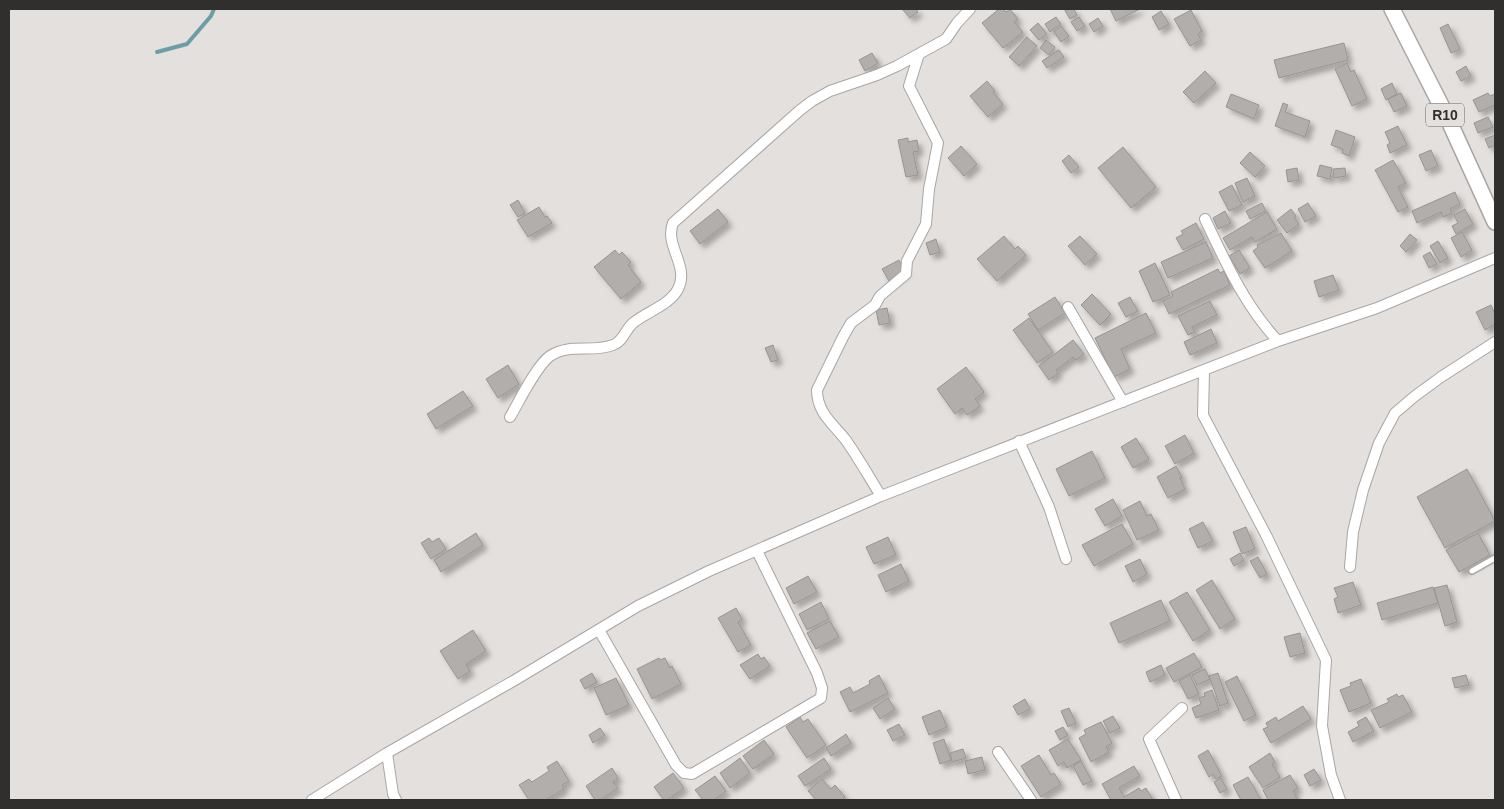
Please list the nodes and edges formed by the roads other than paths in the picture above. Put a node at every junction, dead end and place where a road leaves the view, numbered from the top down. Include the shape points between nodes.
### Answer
1 (970, 9) edge
2 (1392, 9) edge
3 (920, 54) junction
4 (1494, 218) edge
5 (1205, 219) dead end
6 (1495, 258) edge
7 (1068, 307) dead end
8 (1278, 341) junction
9 (1495, 342) edge
10 (1204, 371) junction
11 (1123, 402) junction
12 (510, 417) dead end
13 (1019, 441) junction
14 (881, 496) junction
15 (757, 551) junction
16 (1495, 558) edge
17 (1066, 559) dead end
18 (1350, 567) dead end
19 (1472, 572) dead end
20 (599, 630) junction
21 (1182, 708) dead end
22 (998, 752) dead end
23 (387, 753) junction
24 (312, 800) edge
25 (396, 800) edge
26 (1031, 800) edge
27 (1176, 800) edge
28 (1340, 800) edge

1 - 3 street via 946,39
2 - 4 main road, R10
3 - 12 street via 877,75 830,91 799,111 673,223 671,241 680,261 682,280 677,291 630,325 615,345 563,349 548,357
3 - 14 street via 908,86 938,143 926,224 906,261 906,274 880,296 875,305 851,323 817,390 826,418 845,439
5 - 8 street via 1250,306
6 - 8 street via 1377,308
7 - 11 street
8 - 10 street
9 - 18 street via 1440,377 1395,413 1379,443 1363,490 1353,532
10 - 11 street
10 - 28 street via 1203,415 1326,660 1322,726 1330,775
11 - 13 street
13 - 14 street
13 - 17 street via 1049,507
14 - 15 street
15 - 20 street via 638,606
15 - 20 street via 817,674 822,688 821,698 692,774 684,773 676,765
16 - 19 lane
20 - 23 street
21 - 27 street via 1149,739
22 - 26 street
23 - 24 street
23 - 25 street

